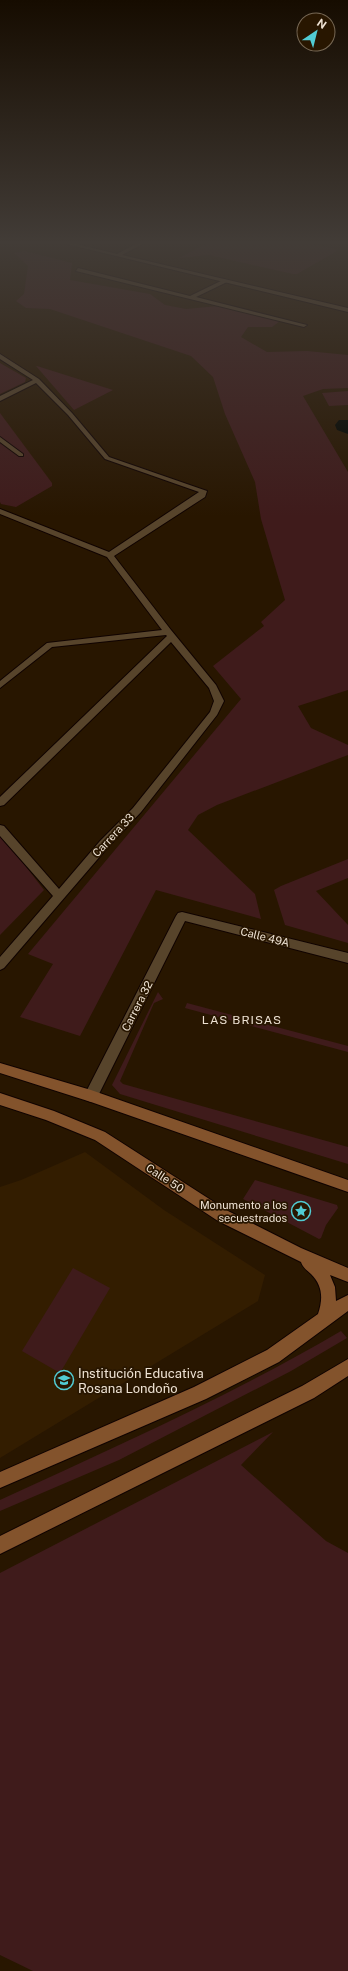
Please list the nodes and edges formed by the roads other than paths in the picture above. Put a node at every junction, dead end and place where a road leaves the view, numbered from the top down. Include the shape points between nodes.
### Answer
1 (0, 356) edge
2 (38, 380) junction
3 (0, 399) edge
4 (0, 439) edge
5 (21, 455) dead end
6 (0, 511) edge
7 (110, 555) junction
8 (170, 634) junction
9 (0, 685) edge
10 (0, 804) edge
11 (0, 829) edge
12 (59, 896) junction
13 (182, 916) joint
14 (348, 958) edge
15 (0, 965) edge
16 (0, 1068) edge
17 (91, 1096) junction
18 (0, 1098) edge
19 (348, 1186) edge
20 (296, 1253) junction
21 (348, 1275) edge
22 (348, 1302) edge
23 (324, 1319) junction
24 (348, 1367) edge
25 (0, 1480) edge
26 (0, 1545) edge

1 - 2 street
2 - 3 street
2 - 7 street via 107,458 203,491 202,495
4 - 5 street
6 - 7 street
7 - 8 street
8 - 9 street via 50,645
8 - 10 street
8 - 12 street, Carrera 33 via 213,687 219,701 214,713 137,810
11 - 12 street
12 - 15 street, Carrera 33
13 - 14 street, Calle 49A
13 - 17 street, Carrera 32
16 - 17 main road
17 - 19 main road
18 - 20 main road, Calle 50 via 100,1136 223,1216
20 - 21 main road, Calle 50
20 - 23 main road via 325,1278 329,1288 329,1302
22 - 23 main road
23 - 25 main road via 273,1356 200,1393
24 - 26 main road via 308,1392

